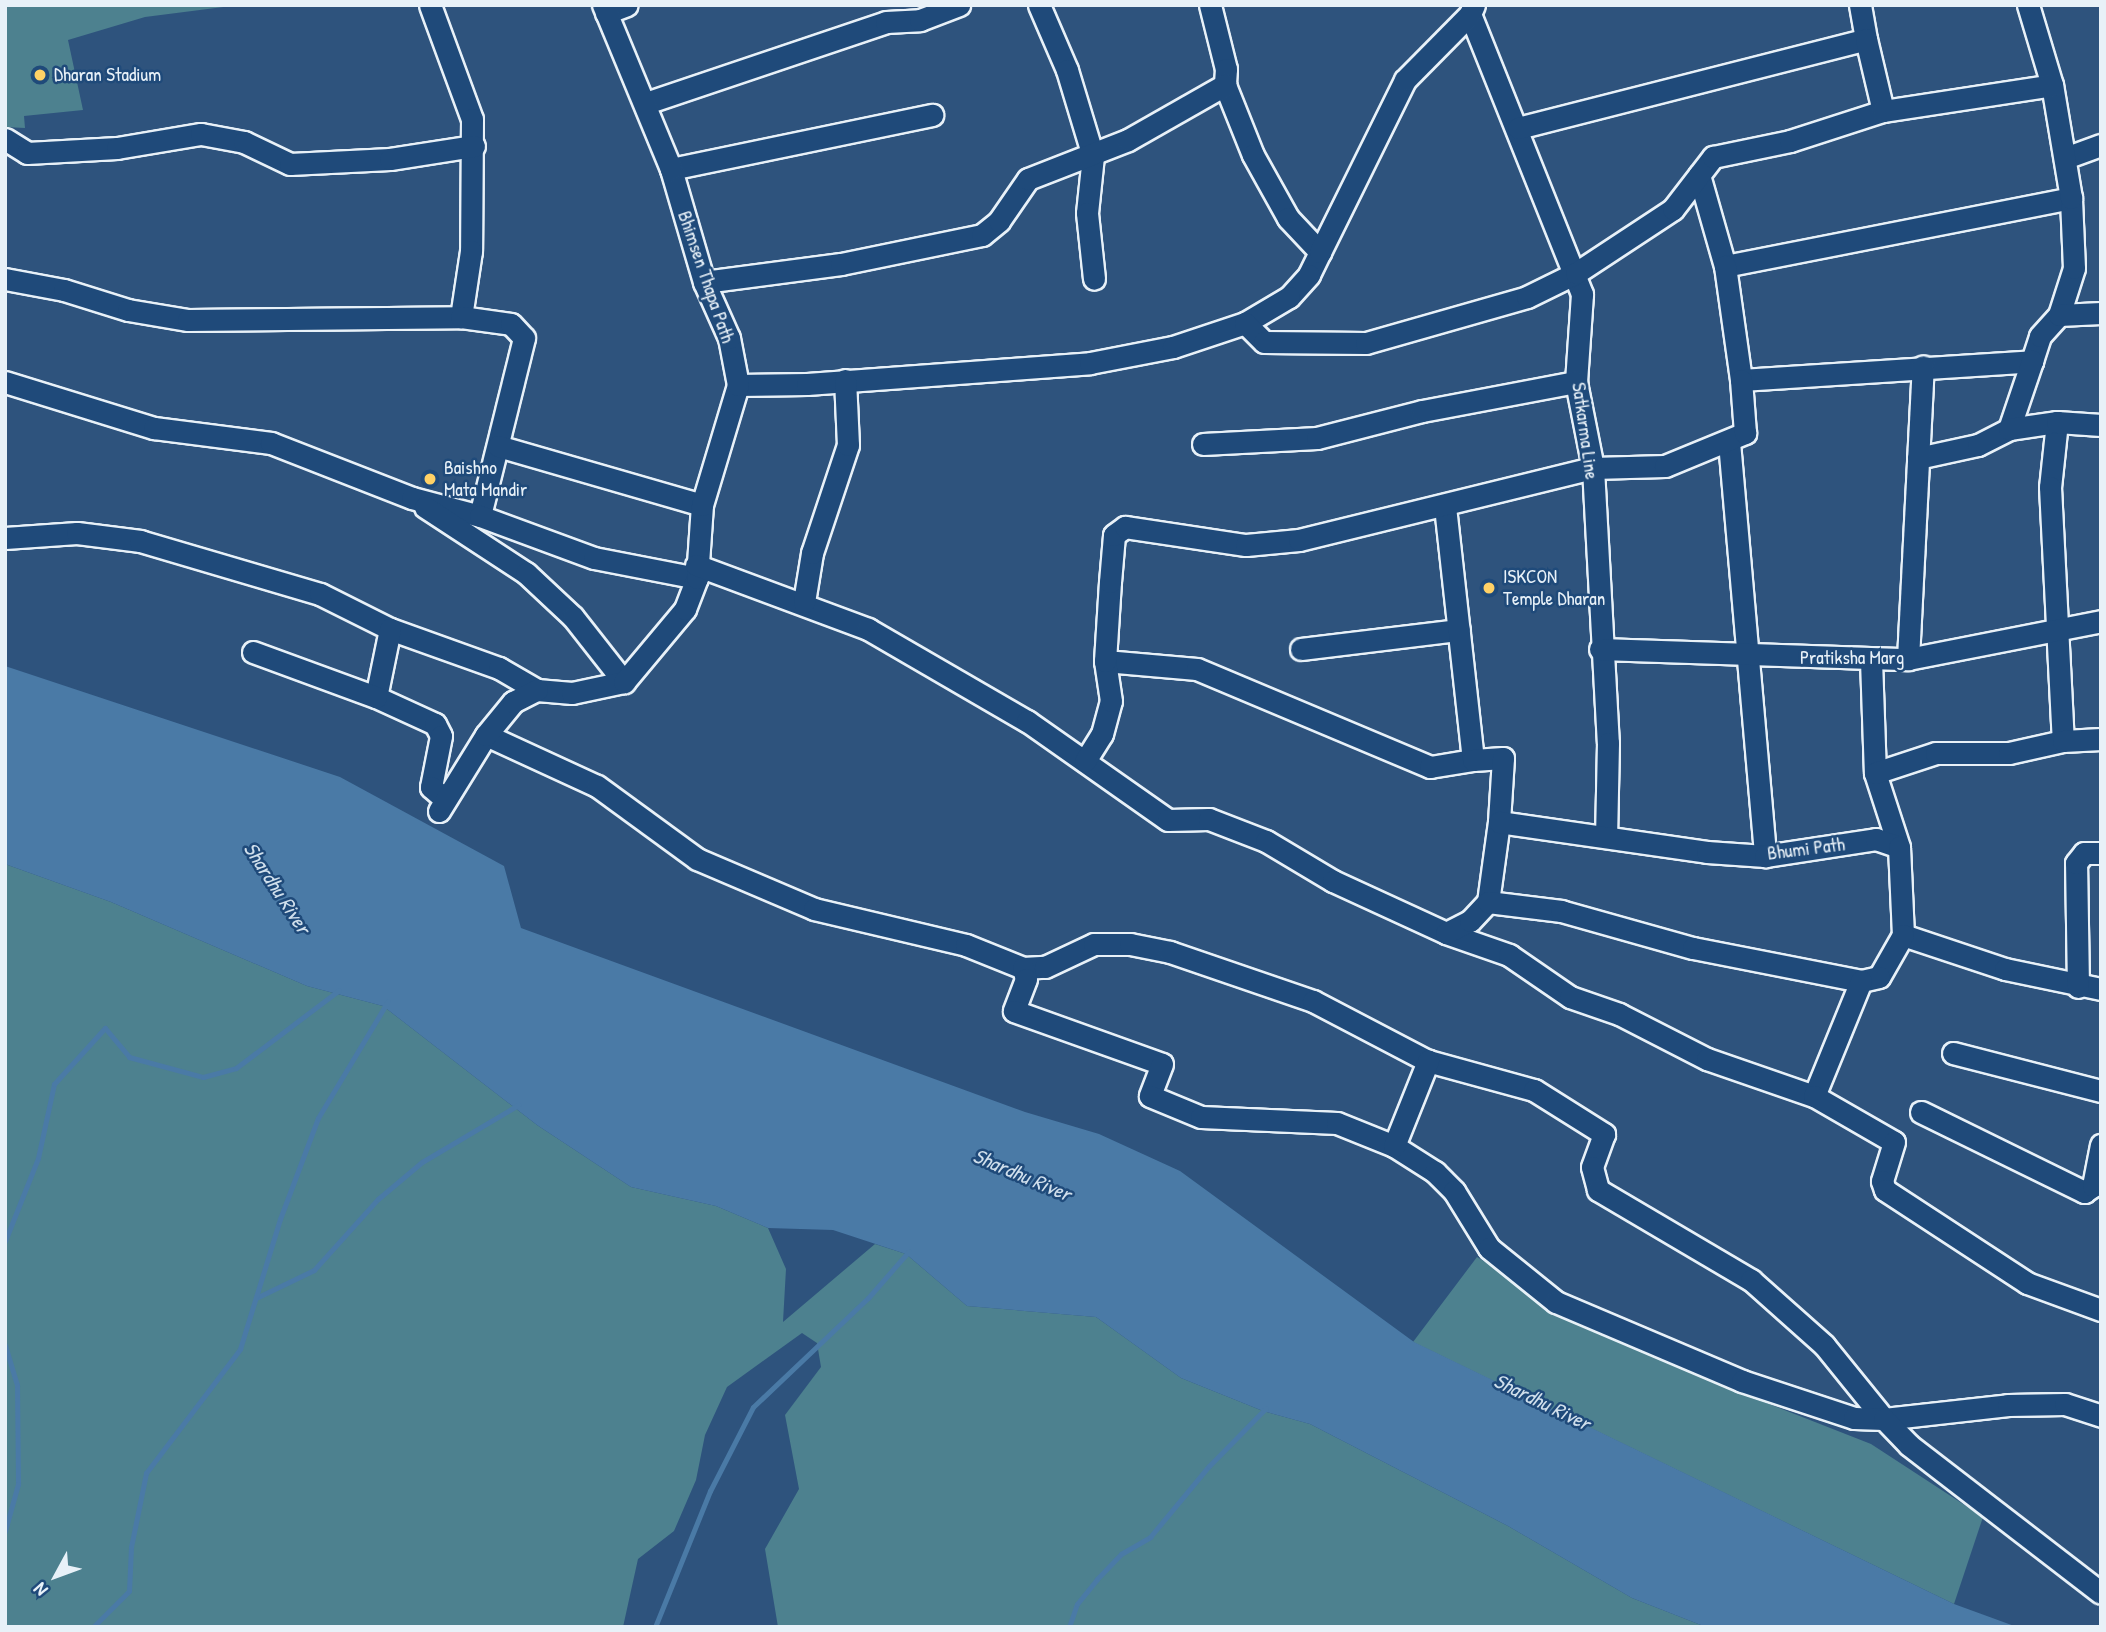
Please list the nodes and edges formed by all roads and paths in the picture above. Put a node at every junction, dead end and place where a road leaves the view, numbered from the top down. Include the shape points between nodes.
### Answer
1 (430, 5) edge
2 (627, 5) edge
3 (959, 5) edge
4 (1039, 5) edge
5 (1210, 5) edge
6 (1860, 5) edge
7 (2028, 5) edge
8 (604, 9) edge
9 (1472, 10) edge
10 (1866, 38) junction
11 (1225, 85) junction
12 (2052, 85) junction
13 (646, 103) junction
14 (1883, 111) junction
15 (932, 115) dead end
16 (1518, 128) junction
17 (5, 139) edge
18 (2101, 145) edge
19 (474, 146) junction
20 (1093, 156) junction
21 (2064, 158) junction
22 (671, 169) junction
23 (1699, 175) junction
24 (2071, 198) junction
25 (1320, 252) junction
26 (1725, 266) junction
27 (1576, 273) junction
28 (5, 279) edge
29 (1094, 279) dead end
30 (704, 282) junction
31 (2101, 313) edge
32 (2059, 314) junction
33 (461, 317) junction
34 (1245, 323) junction
35 (2032, 361) junction
36 (1923, 366) junction
37 (845, 380) junction
38 (1741, 380) junction
39 (5, 382) edge
40 (1576, 382) junction
41 (738, 385) junction
42 (2057, 422) junction
43 (2101, 425) edge
44 (2009, 429) junction
45 (1730, 442) junction
46 (1203, 444) dead end
47 (498, 446) junction
48 (1918, 458) junction
49 (1593, 468) junction
50 (412, 498) junction
51 (702, 505) junction
52 (1446, 508) junction
53 (480, 516) junction
54 (5, 538) edge
55 (696, 572) junction
56 (804, 602) junction
57 (2101, 621) edge
58 (2056, 627) junction
59 (390, 629) junction
60 (1459, 630) junction
61 (1301, 649) dead end
62 (1600, 649) junction
63 (253, 652) dead end
64 (1747, 657) junction
65 (1908, 659) junction
66 (1871, 660) junction
67 (1105, 661) junction
68 (625, 682) junction
69 (537, 690) junction
70 (376, 697) junction
71 (486, 735) junction
72 (2101, 739) edge
73 (2063, 741) junction
74 (1473, 760) junction
75 (1085, 761) junction
76 (1875, 773) junction
77 (1499, 822) junction
78 (1606, 837) junction
79 (1899, 846) junction
80 (2101, 853) edge
81 (1765, 856) junction
82 (1488, 902) junction
83 (1446, 933) junction
84 (1903, 935) junction
85 (1023, 968) junction
86 (1861, 981) junction
87 (2078, 987) junction
88 (2101, 989) edge
89 (1953, 1053) dead end
90 (1428, 1061) junction
91 (2101, 1091) edge
92 (1814, 1096) junction
93 (1921, 1112) dead end
94 (2101, 1145) edge
95 (1394, 1146) junction
96 (2101, 1310) edge
97 (2101, 1416) edge
98 (1884, 1419) junction
99 (2101, 1593) edge

1 - 19 street via 464,89
2 - 8 street
3 - 13 street via 919,20 886,22
4 - 20 street via 1067,70
5 - 11 street via 1226,69
6 - 10 street
7 - 12 street
8 - 13 street, Bhimsen Thapa Path
9 - 16 street, Satkarma Line
9 - 25 street via 1405,80
10 - 14 street
10 - 16 street
11 - 20 street
11 - 25 street via 1253,155 1288,218
12 - 14 street
12 - 21 street
13 - 22 street, Bhimsen Thapa Path
14 - 23 street via 1790,141 1713,157
15 - 22 street
16 - 27 street, Satkarma Line
17 - 19 street via 27,153 117,148 201,134 244,142 290,164 390,159
18 - 21 street
19 - 33 street via 471,251
20 - 29 street via 1087,214
20 - 30 street via 1028,178 999,221 982,236 841,264
21 - 24 street
22 - 30 street, Bhimsen Thapa Path
23 - 26 street
23 - 27 street via 1673,209
24 - 26 street
24 - 32 street via 2074,268
25 - 34 street via 1289,297
26 - 38 street
27 - 34 street via 1527,297 1366,343 1265,342
27 - 40 street, Satkarma Line via 1582,295
28 - 33 street via 188,320
30 - 41 street, Bhimsen Thapa Path via 729,338
31 - 32 street
32 - 35 street via 2040,336
33 - 47 street via 511,324 524,338
34 - 37 street via 1173,347 1090,363
35 - 36 street
35 - 44 street
36 - 38 street
36 - 48 street
37 - 41 street
37 - 56 street via 848,445 812,553
38 - 45 street via 1745,433
39 - 50 street via 154,428 271,443
40 - 46 street via 1422,411 1317,438
40 - 49 street, Satkarma Line
41 - 51 street, Bhimsen Thapa Path
42 - 43 street
42 - 44 street
42 - 58 street via 2050,487
44 - 48 street via 1978,444
45 - 49 street via 1665,466
45 - 64 street
47 - 51 street via 573,464
47 - 53 street
48 - 65 street
49 - 52 street
49 - 62 street, Satkarma Line
50 - 53 street
50 - 68 street via 526,573 573,617
51 - 55 street, Bhimsen Thapa Path
52 - 60 street
52 - 67 street via 1299,540 1246,545 1125,527 1114,535
53 - 55 street via 594,558
54 - 59 street via 77,533 140,541 320,594
55 - 56 street
55 - 68 street, Bhimsen Thapa Path via 685,609
56 - 75 street via 868,629 1027,721
57 - 58 street, Pratiksha Marg
58 - 65 street, Pratiksha Marg
58 - 73 street
59 - 69 street via 449,647
59 - 70 street
60 - 61 street
60 - 74 street
62 - 64 street, Pratiksha Marg
62 - 78 street, Satkarma Line via 1608,743
63 - 70 street
64 - 66 street, Pratiksha Marg
64 - 81 street
65 - 66 street, Pratiksha Marg
66 - 76 street
67 - 74 street via 1197,669 1430,767
67 - 75 street via 1111,701 1102,734
68 - 69 street via 572,693
69 - 71 street via 513,702
70 - 71 street via 435,724 441,736 431,787 442,805
71 - 85 street via 597,786 697,859 758,888 814,909 966,945
72 - 73 street
73 - 76 street via 2009,753 1936,753
74 - 77 street via 1503,758
75 - 83 street via 1168,820 1209,820 1266,841 1333,881
76 - 79 street
77 - 78 street, Bhumi Path
77 - 82 street
78 - 81 street, Bhumi Path
79 - 81 street, Bhumi Path via 1876,839
79 - 84 street
80 - 87 street via 2084,853 2076,863
82 - 83 street via 1470,921
82 - 86 street via 1561,911 1693,948
83 - 92 street via 1509,955 1553,988 1619,1014 1707,1059
84 - 86 street via 1879,977
84 - 87 street
85 - 90 street via 1045,967 1094,944 1130,944 1170,952 1313,1001
85 - 95 street via 1026,979 1014,1011 1162,1064 1150,1096 1201,1116 1337,1123
86 - 92 street
87 - 88 street
89 - 91 street
90 - 95 street
90 - 98 street via 1534,1090 1597,1128 1604,1134 1592,1167 1598,1191 1751,1280 1824,1345
92 - 96 street via 1894,1142 1882,1181 1885,1190 2027,1283
93 - 94 street via 2076,1191 2093,1186
95 - 98 street via 1435,1172 1454,1191 1489,1248 1556,1302 1753,1385 1854,1418
97 - 98 street via 2065,1404 2008,1405
98 - 99 street via 1909,1445

